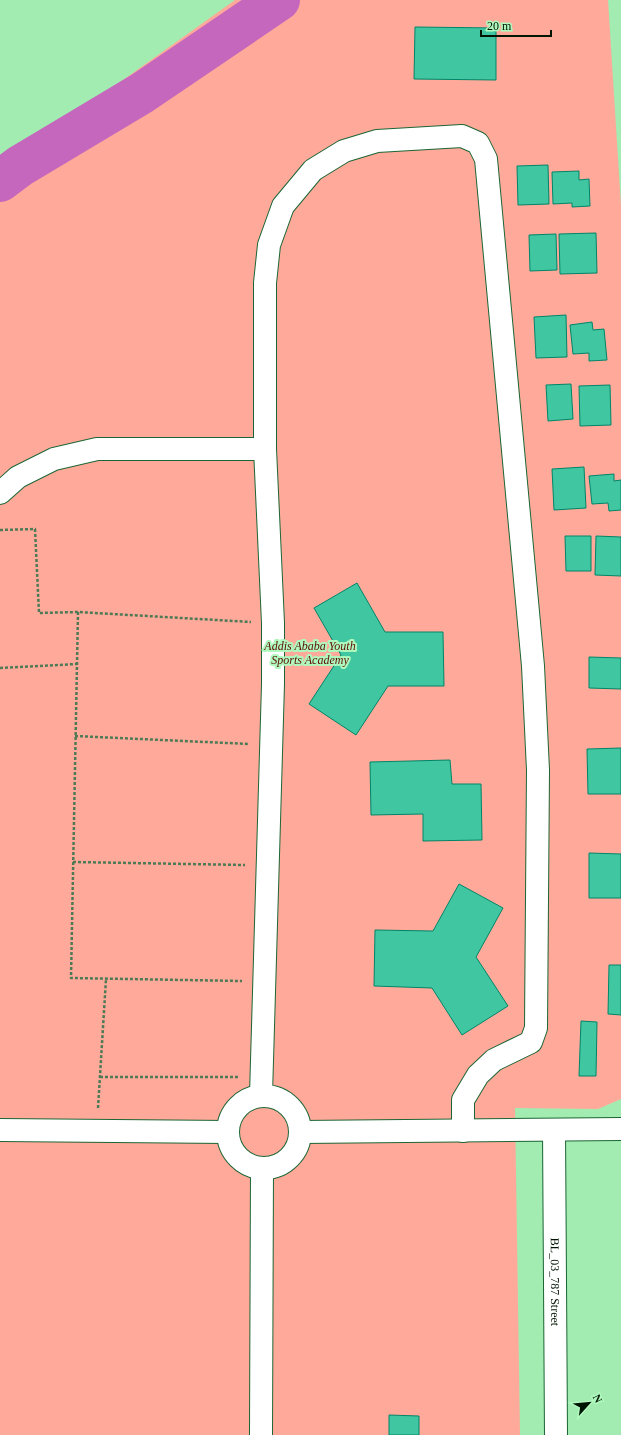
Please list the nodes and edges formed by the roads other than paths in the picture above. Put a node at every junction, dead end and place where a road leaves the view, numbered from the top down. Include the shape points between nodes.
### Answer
1 (265, 449) junction
2 (0, 493) edge
3 (261, 1086) junction
4 (621, 1128) edge
5 (0, 1130) edge
6 (554, 1130) junction
7 (464, 1131) junction
8 (228, 1132) junction
9 (301, 1132) junction
10 (262, 1168) junction
11 (261, 1435) edge
12 (556, 1435) edge

1 - 2 street via 97,449 54,459 18,477
1 - 3 street via 273,623 273,684
1 - 7 street via 265,283 269,245 283,206 313,170 344,151 377,141 462,136 478,143 486,158 533,666 538,770 536,1028 531,1042 494,1060 478,1075 463,1100
3 - 8 street via 237,1106 230,1118
3 - 9 street via 293,1109 299,1120
4 - 6 street
5 - 8 street
6 - 7 street
6 - 12 street, BL_03_787 Street
7 - 9 street
8 - 10 street via 234,1152 251,1166
9 - 10 street via 293,1154 274,1167
10 - 11 street

